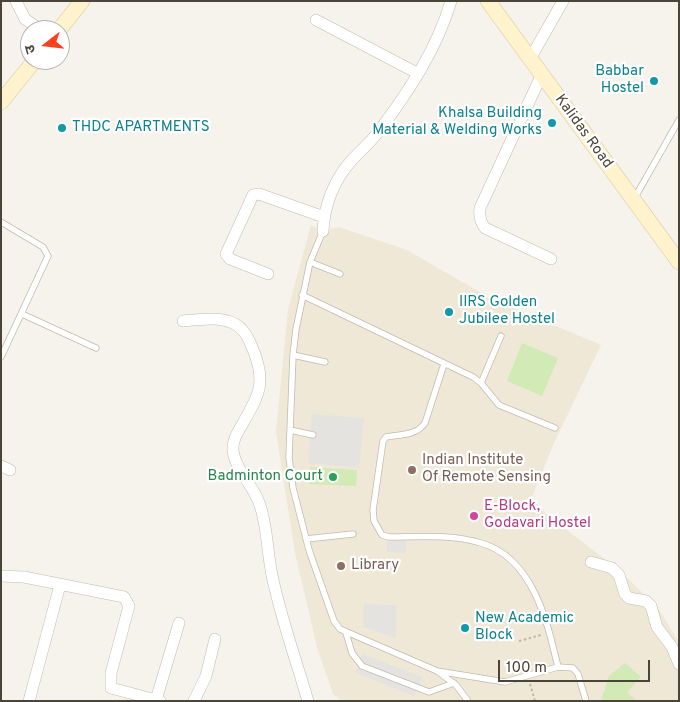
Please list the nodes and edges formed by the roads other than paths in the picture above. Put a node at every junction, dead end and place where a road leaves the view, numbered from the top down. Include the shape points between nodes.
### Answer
1 (16, 1) edge
2 (82, 1) edge
3 (451, 1) edge
4 (488, 1) edge
5 (563, 1) edge
6 (26, 20) edge
7 (67, 20) edge
8 (316, 20) dead end
9 (530, 59) junction
10 (27, 70) edge
11 (417, 73) junction
12 (541, 76) junction
13 (1, 102) edge
14 (679, 120) edge
15 (633, 201) junction
16 (324, 216) junction
17 (1, 222) edge
18 (323, 231) joint
19 (551, 260) dead end
20 (310, 262) junction
21 (679, 262) edge
22 (268, 274) dead end
23 (340, 274) dead end
24 (302, 295) junction
25 (22, 314) junction
26 (183, 321) dead end
27 (501, 336) dead end
28 (96, 348) dead end
29 (293, 355) junction
30 (1, 357) edge
31 (325, 362) dead end
32 (444, 364) junction
33 (481, 383) junction
34 (555, 428) dead end
35 (290, 430) junction
36 (313, 435) dead end
37 (353, 534) dead end
38 (306, 539) junction
39 (591, 562) dead end
40 (1, 576) edge
41 (60, 584) junction
42 (179, 623) dead end
43 (346, 633) junction
44 (215, 639) dead end
45 (679, 664) edge
46 (558, 667) junction
47 (438, 671) junction
48 (454, 684) junction
49 (158, 700) edge
50 (29, 701) edge
51 (194, 701) edge
52 (308, 701) edge
53 (468, 701) edge
54 (586, 701) edge

1 - 6 street
2 - 7 street
3 - 11 street via 440,35
4 - 9 street, Kalidas Road
5 - 9 street
8 - 11 street
9 - 12 street, Kalidas Road
10 - 13 street
11 - 16 street via 377,134 349,163 332,192
12 - 15 street, Kalidas Road
12 - 19 street via 479,215 480,223 486,228
14 - 15 lane
15 - 21 street, Kalidas Road
16 - 18 street
16 - 22 street via 258,194 252,195 226,254 230,259
17 - 25 lane via 47,250 47,262
18 - 20 lane
20 - 23 lane
20 - 24 lane
24 - 29 lane
24 - 32 lane
25 - 28 lane
25 - 30 lane
26 - 52 street via 205,318 239,326 249,340 259,365 261,384 258,397 236,435 234,451 260,503 278,606
27 - 33 lane
29 - 31 lane
29 - 35 lane
32 - 33 lane
32 - 46 lane via 421,429 386,437 383,441 374,521 382,535 390,537 451,537 482,543 503,553 532,588 540,604
33 - 34 lane via 498,405
35 - 36 lane
35 - 38 lane via 290,472
37 - 38 lane
38 - 43 lane via 334,621
39 - 45 street via 612,568 619,575 625,594 651,606 657,627 672,647
40 - 41 street
41 - 49 street via 126,599 129,606 110,684 115,690
41 - 50 street
42 - 49 street
43 - 47 lane
43 - 48 lane via 352,653 362,666 429,692
44 - 51 street via 206,676
46 - 47 lane via 505,682
46 - 54 lane via 576,670
47 - 48 lane
48 - 53 lane

